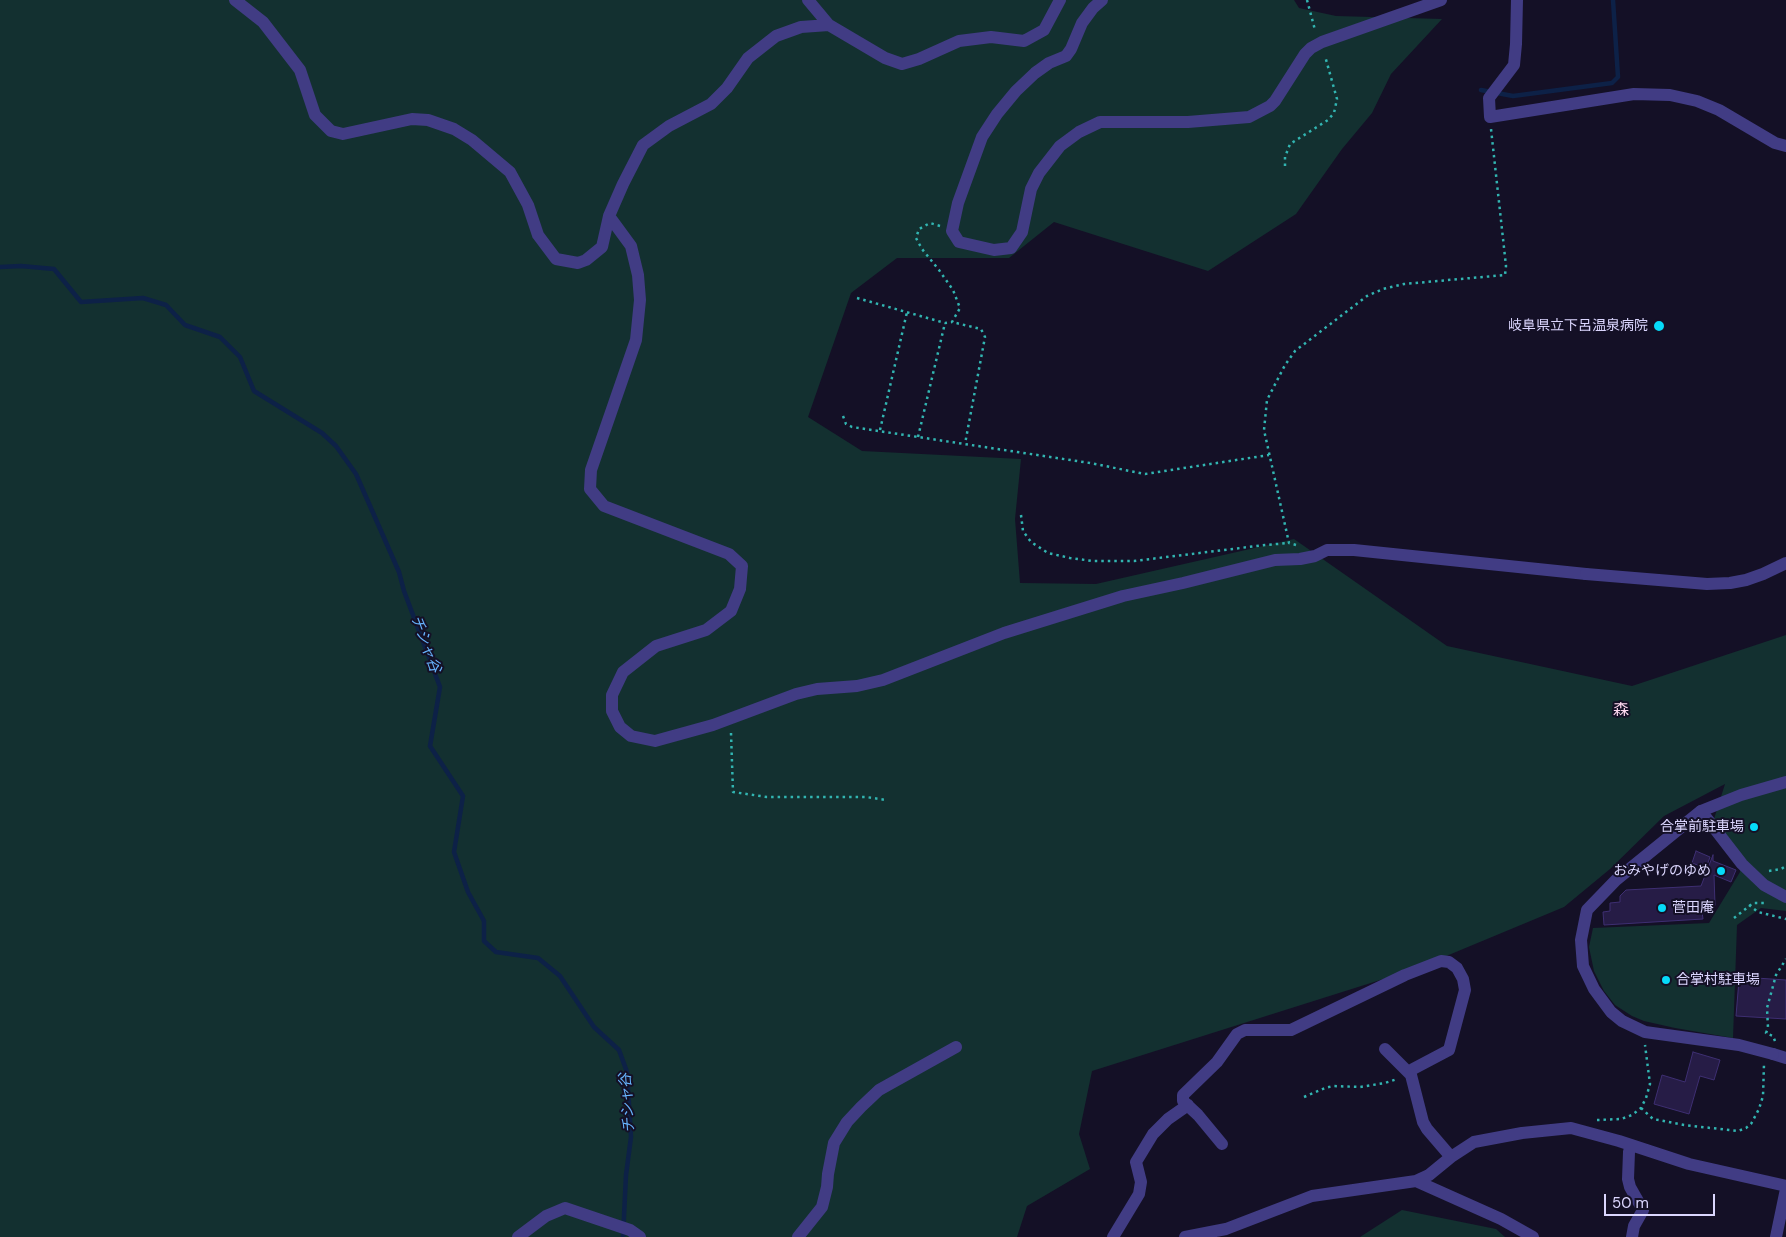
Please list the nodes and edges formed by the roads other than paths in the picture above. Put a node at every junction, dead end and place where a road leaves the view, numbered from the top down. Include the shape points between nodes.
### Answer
1 (234, 0) edge
2 (808, 0) edge
3 (1060, 0) edge
4 (1102, 0) edge
5 (1441, 0) edge
6 (1517, 0) edge
7 (829, 25) junction
8 (1786, 146) edge
9 (610, 216) junction
10 (1786, 563) edge
11 (1786, 782) edge
12 (1701, 811) junction
13 (1786, 897) edge
14 (956, 1047) dead end
15 (1385, 1049) dead end
16 (1786, 1058) edge
17 (1409, 1073) junction
18 (1188, 1105) junction
19 (1222, 1144) dead end
20 (1631, 1145) junction
21 (1451, 1157) junction
22 (1416, 1181) junction
23 (1786, 1188) edge
24 (635, 1233) edge
25 (518, 1237) edge
26 (798, 1237) edge
27 (1113, 1237) edge
28 (1185, 1237) edge
29 (1533, 1237) edge
30 (1632, 1237) edge
31 (1776, 1237) edge

1 - 9 street via 263,22 300,70 315,115 331,131 343,134 412,118 428,120 460,133 510,172 528,205 538,235 556,259 586,260 602,247
2 - 7 street
3 - 7 street via 1044,30 1024,40 991,37 959,41 902,64 885,58
4 - 5 street via 1082,23 1066,56 1035,73 997,114 982,138 958,203 952,231 959,242 994,250 1011,248 1022,232 1031,189 1040,173 1060,146 1080,132 1100,122 1188,122 1249,117 1270,106 1305,54 1320,43
6 - 8 street via 1514,65 1490,98 1490,117 1634,94 1670,95 1719,110
7 - 9 street via 801,27 776,36 748,58 711,104 669,126 643,145
9 - 10 street via 631,246 640,300 636,340 591,470 590,488 604,506 729,554 742,566 740,589 731,611 706,630 656,646 623,672 612,695 612,710 620,727 632,736 655,741 796,694 883,680 1004,633 1123,596 1275,560 1314,556 1327,550 1707,584 1746,580
11 - 12 street
12 - 13 street via 1742,864 1764,885
12 - 16 street via 1616,880 1587,910 1581,940 1582,966 1594,989 1612,1012 1636,1029 1739,1045
14 - 26 street via 879,1090 847,1122 834,1143 822,1207
15 - 17 street
17 - 18 street via 1449,1050 1466,990 1457,968 1449,962 1441,961 1405,975 1291,1030 1245,1030 1237,1034 1217,1062 1183,1095 1183,1101
17 - 21 street via 1423,1122
18 - 19 street
18 - 27 street via 1168,1118 1153,1134 1136,1162 1140,1194
20 - 21 street via 1571,1128 1474,1142
20 - 23 street via 1689,1164
20 - 30 street via 1628,1180 1643,1210
21 - 22 street
22 - 28 street via 1312,1196 1226,1229
22 - 29 street
23 - 31 street
24 - 25 street via 565,1208 546,1216

